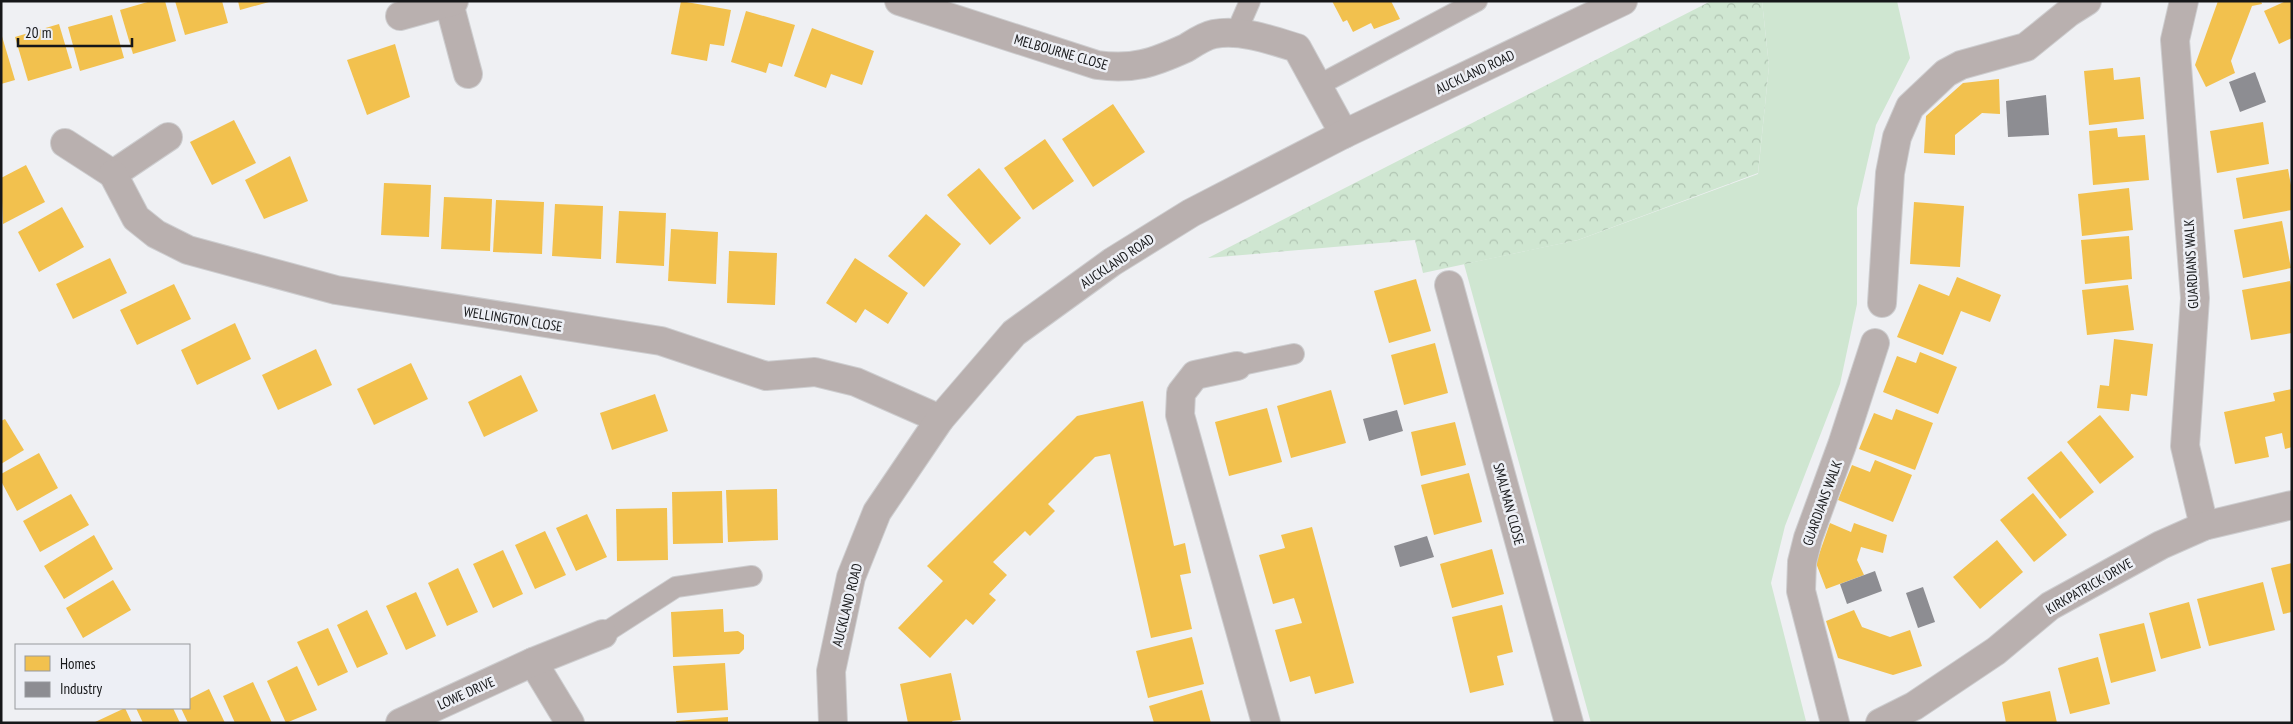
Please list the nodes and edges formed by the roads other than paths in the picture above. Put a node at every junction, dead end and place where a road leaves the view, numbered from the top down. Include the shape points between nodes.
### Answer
1 (899, 1) edge
2 (1250, 1) edge
3 (1477, 1) edge
4 (1624, 1) edge
5 (2087, 1) edge
6 (2184, 1) edge
7 (452, 2) edge
8 (1596, 7) edge
9 (400, 16) dead end
10 (1236, 33) junction
11 (468, 74) dead end
12 (1317, 86) junction
13 (1344, 134) junction
14 (168, 137) dead end
15 (65, 144) dead end
16 (113, 174) junction
17 (1449, 285) dead end
18 (1882, 303) dead end
19 (1875, 343) dead end
20 (1294, 354) dead end
21 (1237, 366) joint
22 (940, 419) junction
23 (2292, 505) edge
24 (2204, 526) junction
25 (752, 576) dead end
26 (604, 634) joint
27 (533, 662) junction
28 (400, 723) edge
29 (570, 723) edge
30 (833, 723) edge
31 (1266, 723) edge
32 (1569, 723) edge
33 (1835, 723) edge
34 (1880, 723) edge

1 - 10 street, MELBOURNE CLOSE via 1097,64 1119,68 1156,62 1213,34
2 - 10 lane
3 - 12 lane
4 - 8 street, AUCKLAND ROAD
5 - 18 street via 2026,47 1961,65 1946,73 1910,107 1897,137 1890,173
6 - 24 street, GUARDIANS WALK via 2175,40 2195,298 2185,446
7 - 9 street
7 - 11 street
8 - 13 street, AUCKLAND ROAD
10 - 12 street, MELBOURNE CLOSE via 1297,48
12 - 13 street, MELBOURNE CLOSE
13 - 22 street, AUCKLAND ROAD via 1191,214 1105,268 1014,332
14 - 16 street
15 - 16 street
16 - 22 street, WELLINGTON CLOSE via 136,218 156,234 188,250 336,290 661,341 766,376 816,372 856,382
17 - 32 street, SMALMAN CLOSE
19 - 33 street, GUARDIANS WALK via 1802,562 1801,591
20 - 21 lane
21 - 31 street via 1195,375 1181,393 1180,415
22 - 30 street, AUCKLAND ROAD via 877,512 851,577 831,672
23 - 24 street, KIRKPATRICK DRIVE
24 - 34 street, KIRKPATRICK DRIVE via 2161,545 2050,606 1996,651 1914,706
25 - 26 lane via 676,587
26 - 27 street, LOWE DRIVE
27 - 28 street, LOWE DRIVE
27 - 29 street

